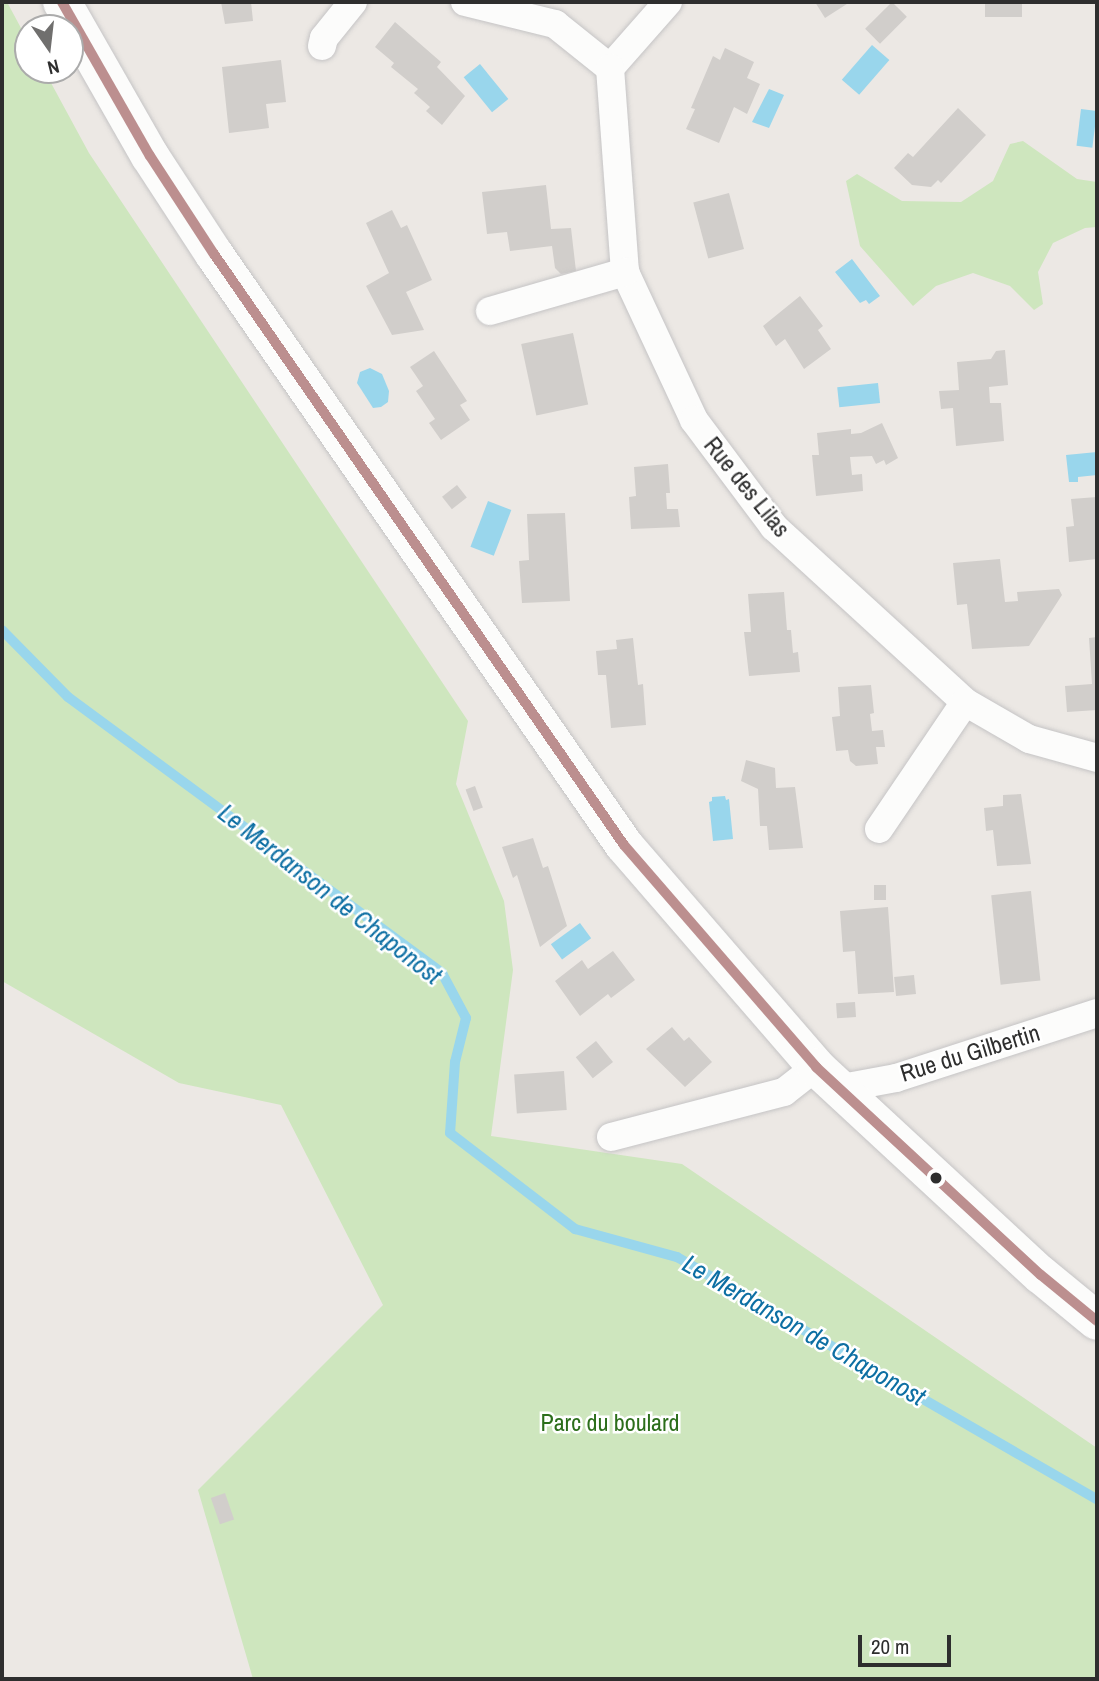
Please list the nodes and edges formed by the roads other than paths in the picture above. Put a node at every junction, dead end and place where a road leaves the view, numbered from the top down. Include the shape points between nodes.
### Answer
1 (62, 2) edge
2 (354, 2) edge
3 (466, 2) edge
4 (668, 2) edge
5 (322, 46) dead end
6 (610, 68) junction
7 (625, 272) junction
8 (490, 311) dead end
9 (965, 702) junction
10 (1097, 758) edge
11 (879, 829) dead end
12 (1097, 1013) edge
13 (829, 1078) junction
14 (611, 1137) dead end
15 (1097, 1321) edge

1 - 13 main road via 150,156 214,254 624,845
2 - 5 street
3 - 6 street via 555,24
4 - 6 street
6 - 7 street, Rue des Lilas
7 - 8 street
7 - 9 street, Rue des Lilas via 694,420 774,527
9 - 10 street, Rue des Lilas via 1029,739
9 - 11 street
12 - 13 street, Rue du Gilbertin via 896,1077
13 - 14 street
13 - 15 main road via 1041,1275

